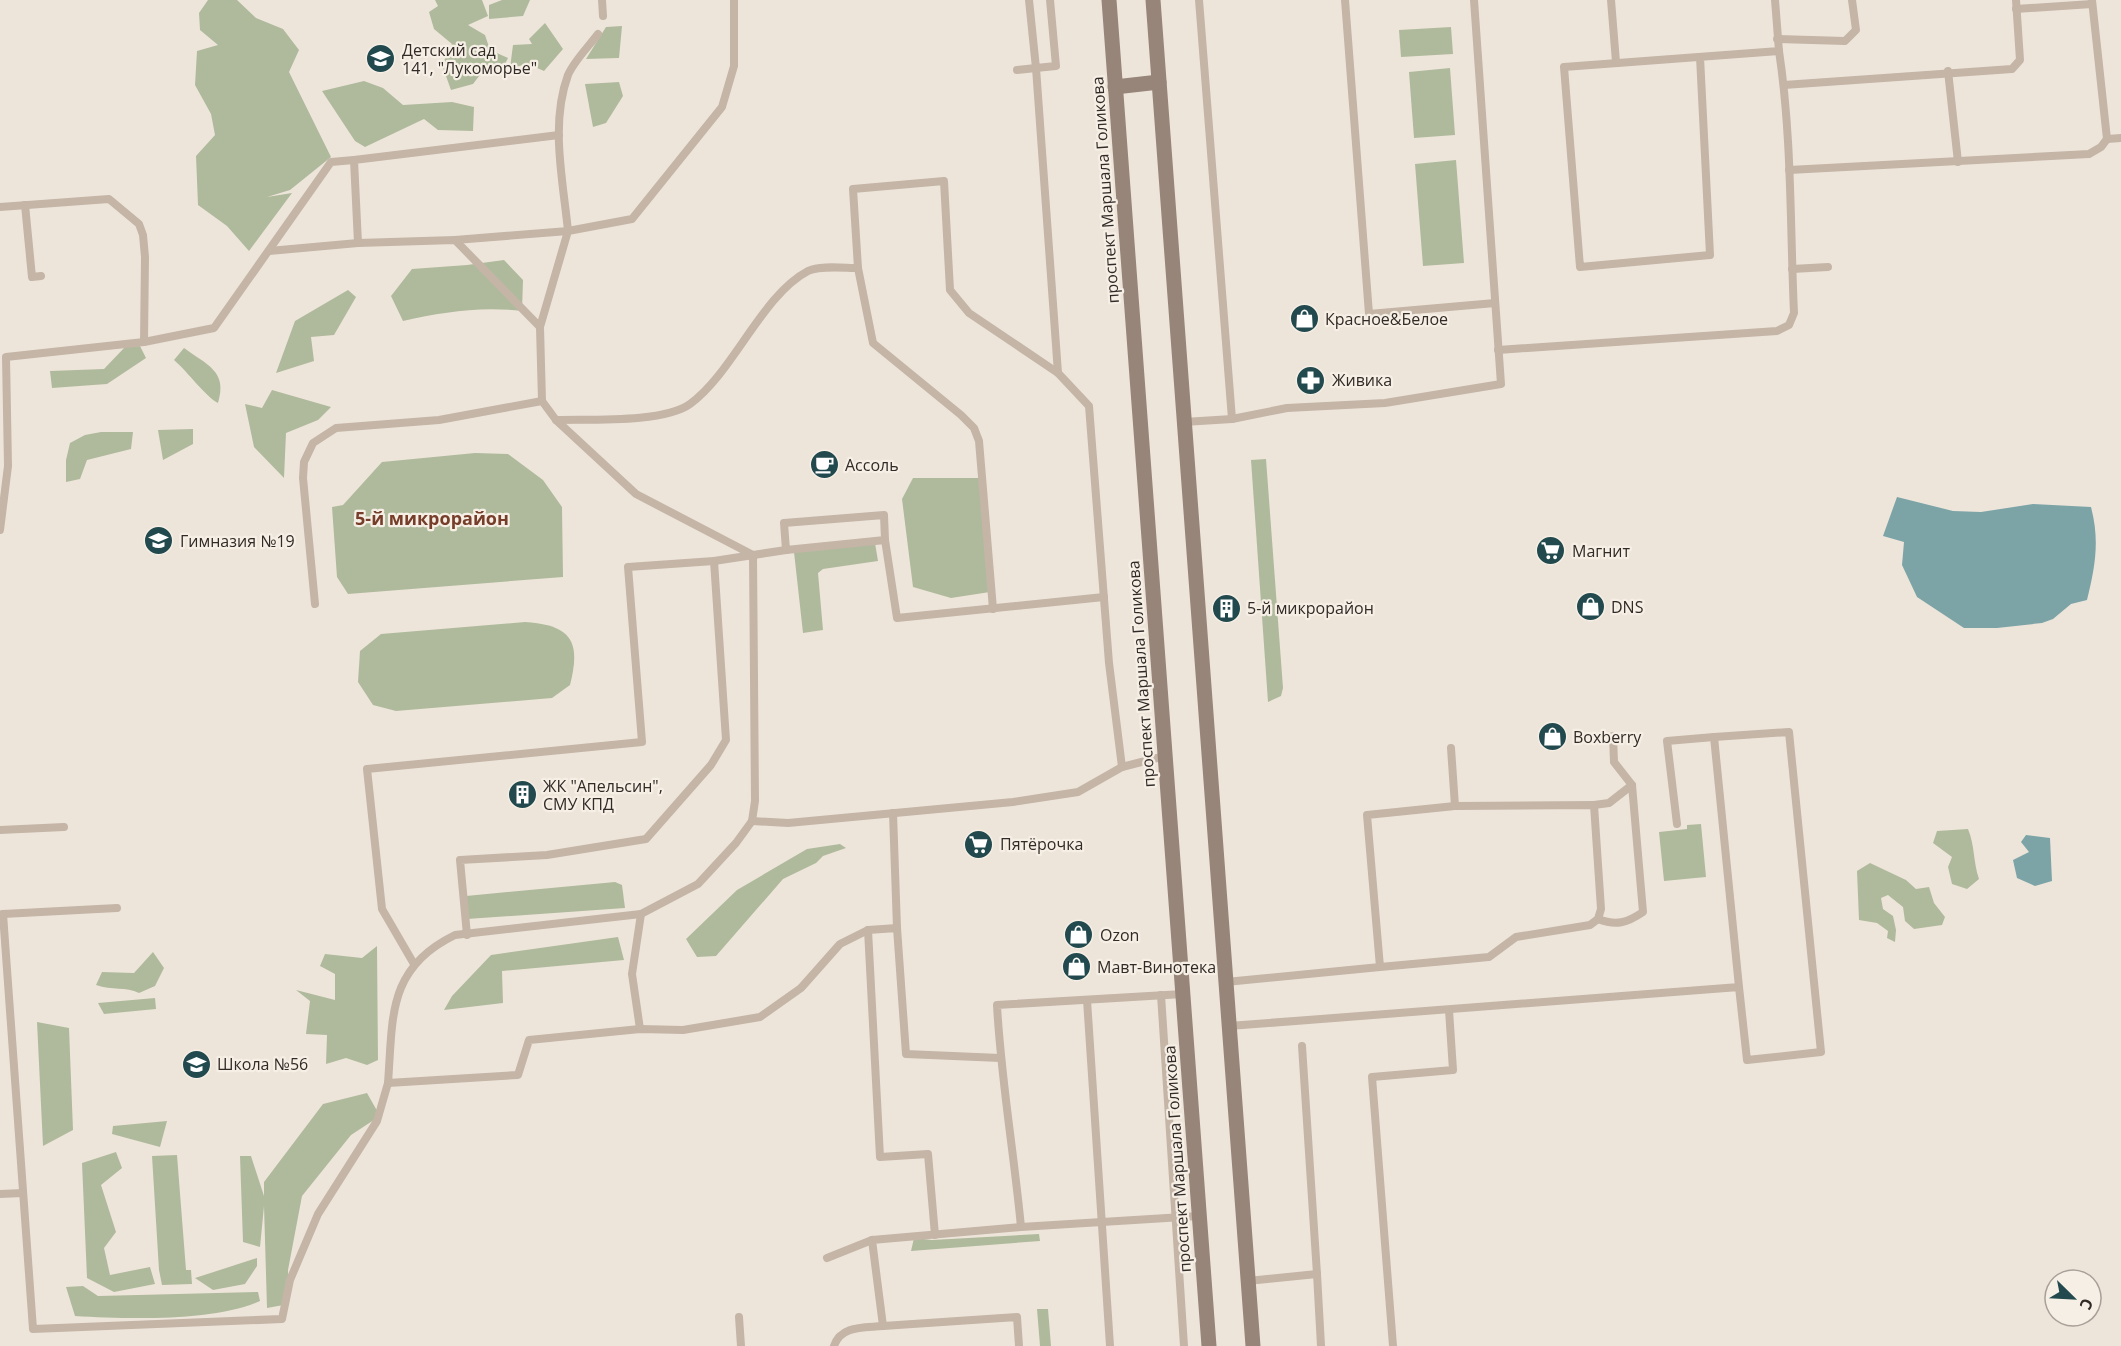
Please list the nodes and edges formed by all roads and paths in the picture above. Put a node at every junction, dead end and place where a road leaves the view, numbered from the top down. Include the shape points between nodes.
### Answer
1 (602, 0) edge
2 (734, 0) edge
3 (1029, 0) edge
4 (1050, 0) edge
5 (1109, 0) edge
6 (1153, 0) edge
7 (1199, 0) edge
8 (1345, 0) edge
9 (1474, 0) edge
10 (1611, 0) edge
11 (1775, 0) edge
12 (1852, 0) edge
13 (2092, 2) edge
14 (2016, 4) edge
15 (603, 16) dead end
16 (598, 34) dead end
17 (1777, 39) junction
18 (1779, 51) junction
19 (1700, 57) junction
20 (1616, 62) junction
21 (1036, 68) junction
22 (1017, 70) dead end
23 (1947, 71) junction
24 (1159, 82) junction
25 (1784, 85) junction
26 (1115, 87) junction
27 (558, 135) junction
28 (2121, 138) edge
29 (2107, 139) junction
30 (354, 160) junction
31 (1958, 162) junction
32 (1789, 170) junction
33 (25, 205) junction
34 (0, 207) edge
35 (568, 231) junction
36 (455, 240) junction
37 (358, 243) junction
38 (269, 251) junction
39 (1828, 267) dead end
40 (858, 268) junction
41 (1792, 269) junction
42 (41, 276) dead end
43 (1496, 303) junction
44 (540, 327) junction
45 (144, 342) junction
46 (1498, 350) junction
47 (3, 358) edge
48 (1058, 373) junction
49 (542, 401) junction
50 (1232, 419) junction
51 (556, 420) junction
52 (1184, 422) junction
53 (0, 530) edge
54 (885, 540) junction
55 (786, 550) junction
56 (753, 555) junction
57 (714, 561) junction
58 (1104, 597) junction
59 (315, 604) dead end
60 (993, 609) junction
61 (1613, 736) dead end
62 (1714, 737) junction
63 (1451, 748) dead end
64 (1165, 756) junction
65 (1122, 767) junction
66 (1632, 785) junction
67 (1594, 805) junction
68 (1455, 806) junction
69 (893, 813) junction
70 (752, 821) junction
71 (1677, 824) dead end
72 (64, 827) dead end
73 (0, 830) edge
74 (117, 908) dead end
75 (641, 914) junction
76 (2, 915) edge
77 (1598, 919) junction
78 (897, 928) junction
79 (868, 930) junction
80 (467, 935) junction
81 (414, 964) junction
82 (1380, 966) junction
83 (1226, 982) junction
84 (1738, 987) junction
85 (1183, 994) junction
86 (1161, 995) junction
87 (1087, 1000) junction
88 (1449, 1010) junction
89 (1229, 1026) junction
90 (640, 1029) junction
91 (1302, 1046) dead end
92 (1000, 1058) junction
93 (388, 1083) junction
94 (23, 1193) junction
95 (0, 1194) edge
96 (1199, 1216) junction
97 (1178, 1218) junction
98 (1101, 1223) junction
99 (1021, 1227) junction
100 (935, 1235) junction
101 (872, 1240) junction
102 (827, 1258) dead end
103 (1317, 1274) junction
104 (1248, 1281) junction
105 (739, 1317) dead end
106 (883, 1326) junction
107 (741, 1346) edge
108 (834, 1346) edge
109 (1019, 1346) edge
110 (1110, 1346) edge
111 (1184, 1346) edge
112 (1209, 1346) edge
113 (1253, 1346) edge
114 (1321, 1346) edge
115 (1393, 1346) edge

1 - 15 lane
2 - 35 lane via 734,66 722,107 632,219
3 - 21 lane
4 - 21 lane via 1056,66
5 - 26 main road, проспект Маршала Голикова
6 - 24 main road
7 - 50 lane
8 - 43 lane via 1369,314
9 - 43 lane
10 - 20 lane
11 - 17 lane
12 - 17 lane via 1856,30 1845,40
13 - 14 lane
13 - 29 lane
14 - 23 lane via 2020,60 2017,65 2012,69
16 - 27 lane via 569,74
17 - 18 lane
18 - 19 lane
18 - 25 lane
19 - 20 lane
19 - 20 lane via 1710,255 1580,267 1564,67
21 - 22 lane
21 - 48 lane
23 - 25 lane
23 - 31 lane
24 - 26 main road
24 - 52 main road
25 - 32 lane
26 - 64 main road, проспект Маршала Голикова
27 - 30 lane
27 - 35 lane
28 - 29 lane
29 - 31 lane via 2089,154
30 - 37 lane
30 - 38 lane via 331,162
31 - 32 lane
32 - 41 lane
33 - 34 lane
33 - 42 lane via 32,277
33 - 45 lane via 109,199 139,224 145,257
35 - 36 lane
35 - 44 lane
36 - 37 lane
36 - 44 lane
37 - 38 lane
38 - 45 lane via 214,328
39 - 41 lane
40 - 48 lane via 853,189 944,181 950,291 969,313
40 - 51 lane via 810,270 790,284 690,404 663,416
40 - 60 lane via 873,343 961,415 980,441
41 - 46 lane via 1794,313 1789,325 1777,331
43 - 46 lane
44 - 49 lane
45 - 47 lane
46 - 50 lane via 1501,384 1385,403 1287,408
47 - 53 lane via 8,466
48 - 58 lane via 1089,406
49 - 51 lane
49 - 59 lane via 439,420 336,428 313,443 304,462 303,478
50 - 52 lane
51 - 56 lane via 636,494
52 - 83 main road
54 - 55 lane
54 - 55 lane via 884,515 784,523
54 - 60 lane via 897,618
55 - 56 lane
56 - 57 lane
56 - 70 lane
57 - 80 lane via 726,740 711,765 646,839 548,855 460,860
57 - 81 lane via 628,567 642,741 367,769 382,909
58 - 60 lane
58 - 65 lane
61 - 66 lane via 1614,762
62 - 71 lane via 1667,741
62 - 84 lane
62 - 84 lane via 1790,732 1821,1052 1747,1060
63 - 68 lane
64 - 65 lane
64 - 85 main road, проспект Маршала Голикова
65 - 69 lane via 1078,792
66 - 67 lane via 1609,803
66 - 77 lane via 1643,912 1630,921 1611,924
67 - 68 lane
67 - 77 lane via 1601,909
68 - 82 lane via 1367,815
69 - 70 lane via 788,823
69 - 78 lane
70 - 75 lane via 698,884
72 - 73 lane
74 - 76 lane
75 - 80 lane
75 - 90 lane via 632,974
76 - 94 lane
77 - 82 lane via 1590,925 1516,937 1489,957
78 - 79 lane
78 - 92 lane via 906,1054
79 - 90 lane via 840,944 801,988 760,1017 683,1030
79 - 100 lane via 880,1157 928,1154
80 - 81 lane via 455,935 433,945
81 - 93 lane via 395,1000
82 - 83 lane
83 - 89 main road
84 - 88 lane
85 - 86 lane
85 - 96 main road, проспект Маршала Голикова
86 - 87 lane
86 - 97 lane
87 - 92 lane via 997,1005
87 - 98 lane
88 - 89 lane
88 - 115 lane via 1453,1070 1372,1077
89 - 104 main road
90 - 93 lane via 529,1040 518,1075
91 - 103 lane
92 - 99 lane
93 - 94 lane via 377,1120 318,1214 290,1280 282,1319 33,1329
94 - 95 lane
96 - 97 lane
96 - 112 main road, проспект Маршала Голикова
97 - 98 lane
97 - 111 lane
98 - 99 lane
98 - 110 lane
99 - 100 lane
100 - 101 lane
101 - 102 lane
101 - 106 lane
103 - 104 lane
103 - 114 lane
104 - 113 main road
105 - 107 lane
106 - 108 lane via 848,1330 837,1337
106 - 109 lane via 1017,1317

